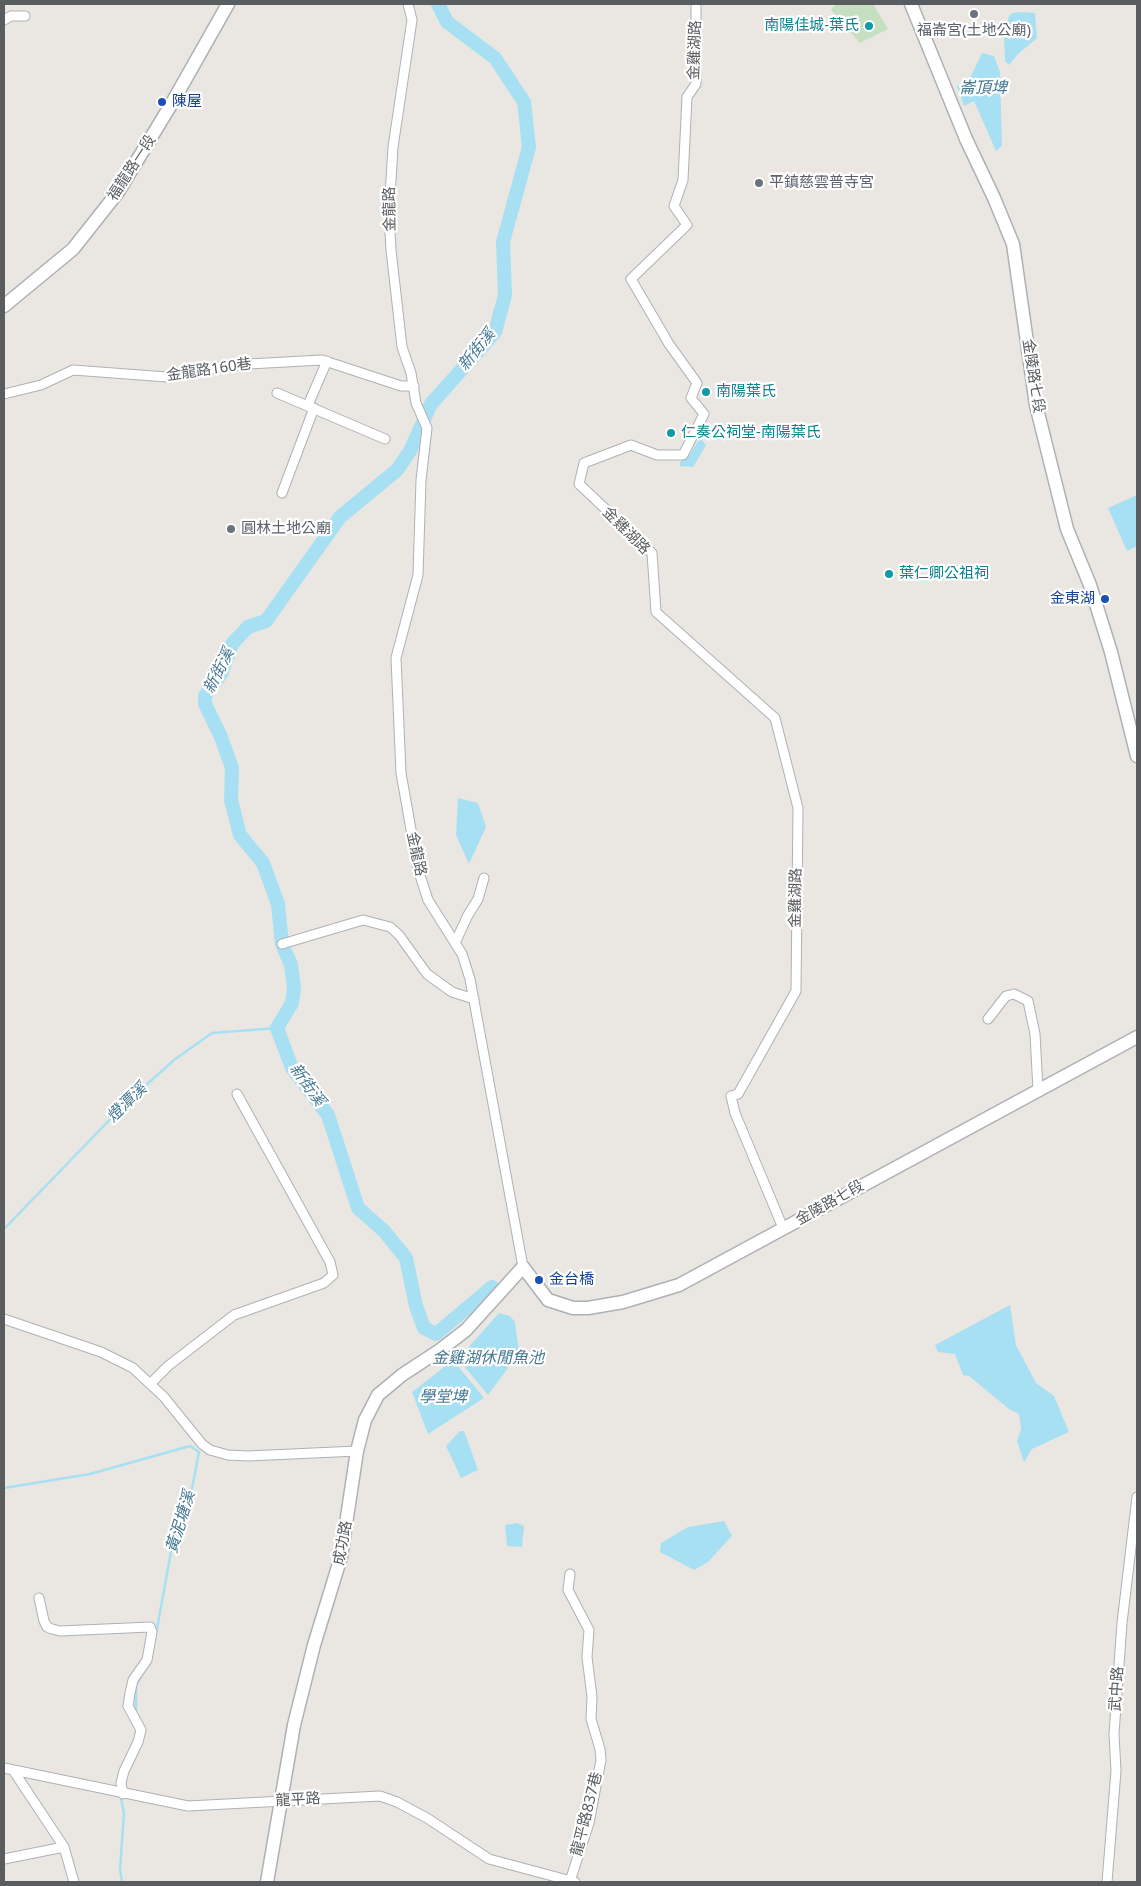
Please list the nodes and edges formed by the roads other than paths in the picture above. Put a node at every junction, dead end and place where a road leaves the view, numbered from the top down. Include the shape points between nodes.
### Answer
1 (228, 4) edge
2 (408, 4) edge
3 (696, 4) edge
4 (911, 4) edge
5 (25, 16) dead end
6 (4, 20) edge
7 (4, 306) edge
8 (327, 361) junction
9 (414, 386) junction
10 (277, 393) dead end
11 (4, 394) edge
12 (311, 407) junction
13 (385, 439) dead end
14 (282, 493) dead end
15 (1137, 756) edge
16 (484, 878) dead end
17 (455, 943) junction
18 (282, 944) dead end
19 (474, 999) junction
20 (988, 1019) dead end
21 (1137, 1037) edge
22 (1038, 1090) junction
23 (236, 1094) dead end
24 (783, 1228) junction
25 (523, 1267) junction
26 (4, 1319) edge
27 (151, 1384) junction
28 (356, 1451) junction
29 (1137, 1497) edge
30 (570, 1574) dead end
31 (39, 1598) dead end
32 (8, 1769) edge
33 (123, 1794) junction
34 (283, 1802) junction
35 (64, 1847) junction
36 (4, 1859) edge
37 (74, 1882) edge
38 (267, 1882) edge
39 (572, 1882) edge
40 (1107, 1882) edge

1 - 7 street, 福龍路一段 via 118,192 72,249
2 - 9 street, 金龍路 via 412,20 392,147 390,213 402,347
3 - 24 street, 金雞湖路 via 696,84 687,97 683,180 674,206 687,225 631,279 669,344 697,383 691,398 704,414 683,454 657,454 631,445 584,464 579,484 652,552 656,612 775,718 798,808 796,991 738,1094 731,1096 735,1113
4 - 15 street, 金陵路七段 via 966,140 1013,244 1038,414 1067,529 1090,585 1111,652
5 - 6 street via 11,16
8 - 9 street, 金龍路160巷 via 401,386
8 - 11 street, 金龍路160巷 via 230,366 167,377 73,370 41,385
8 - 12 street
9 - 17 street, 金龍路 via 420,414 427,428 421,480 418,575 396,658 401,773 423,885 428,900
10 - 12 street
12 - 13 street
12 - 14 street
16 - 17 street via 478,899
17 - 19 street, 金龍路 via 462,954
18 - 19 street via 363,920 390,927 427,974 452,992
19 - 25 street, 金龍路
20 - 22 street via 1006,996 1014,994 1028,1001 1035,1034
21 - 22 street, 金陵路七段
22 - 24 street, 金陵路七段
23 - 27 street via 330,1262 333,1275 324,1283 234,1315 168,1366
24 - 25 street, 金陵路七段 via 679,1285 623,1302 588,1308 573,1308 548,1300
25 - 28 street, 成功路 via 466,1330 378,1395 365,1420
26 - 27 street via 101,1352 133,1368
27 - 28 street via 210,1450 248,1456
28 - 34 street, 成功路 via 341,1557 294,1725
29 - 40 street, 武中路 via 1122,1623 1114,1734 1116,1770
30 - 39 street, 龍平路837巷 via 568,1590 589,1630 587,1657 591,1719 601,1760
31 - 33 street via 44,1621 52,1629 150,1628 152,1632 147,1660 133,1680 130,1693 128,1706 141,1730 124,1771
32 - 33 street, 龍平路
32 - 35 street
33 - 34 street, 龍平路 via 188,1806
34 - 38 street, 成功路
34 - 39 street, 龍平路 via 380,1796 427,1818 489,1859
35 - 36 street
35 - 37 street

